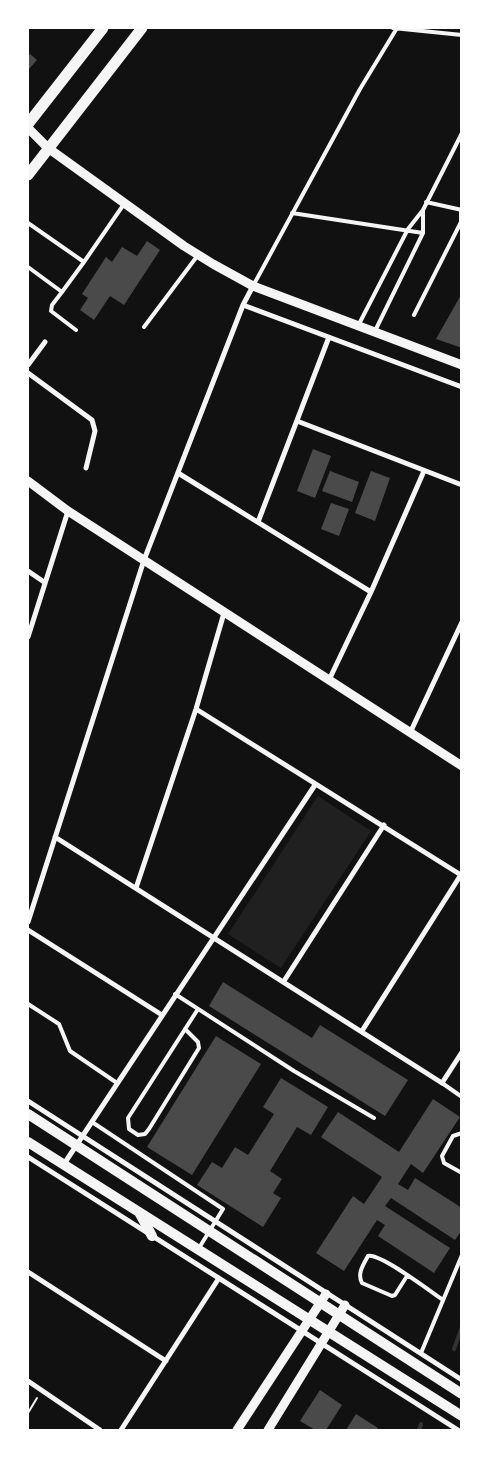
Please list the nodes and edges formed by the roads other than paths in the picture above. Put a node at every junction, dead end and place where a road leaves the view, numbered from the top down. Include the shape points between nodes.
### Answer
1 (103, 28) edge
2 (142, 28) edge
3 (396, 28) edge
4 (462, 35) edge
5 (28, 124) edge
6 (28, 128) edge
7 (462, 132) edge
8 (48, 148) junction
9 (28, 175) edge
10 (426, 202) junction
11 (124, 204) junction
12 (423, 210) junction
13 (461, 210) edge
14 (292, 213) junction
15 (28, 222) edge
16 (408, 230) junction
17 (423, 233) junction
18 (198, 255) junction
19 (84, 262) junction
20 (28, 267) edge
21 (253, 286) junction
22 (62, 292) junction
23 (243, 306) junction
24 (414, 315) dead end
25 (358, 326) junction
26 (144, 327) dead end
27 (76, 330) dead end
28 (374, 332) junction
29 (328, 337) junction
30 (45, 342) dead end
31 (28, 365) edge
32 (462, 365) edge
33 (28, 373) edge
34 (462, 386) edge
35 (297, 421) junction
36 (86, 468) dead end
37 (424, 471) junction
38 (178, 473) junction
39 (28, 480) edge
40 (462, 485) edge
41 (68, 511) junction
42 (258, 522) junction
43 (144, 560) junction
44 (28, 571) edge
45 (44, 582) junction
46 (371, 592) junction
47 (224, 613) junction
48 (462, 622) edge
49 (28, 637) edge
50 (329, 680) junction
51 (196, 709) junction
52 (410, 733) junction
53 (462, 766) edge
54 (315, 785) junction
55 (384, 825) junction
56 (55, 837) junction
57 (461, 874) edge
58 (136, 888) junction
59 (28, 922) edge
60 (28, 930) edge
61 (214, 937) junction
62 (284, 981) junction
63 (176, 994) junction
64 (28, 1004) edge
65 (198, 1009) junction
66 (162, 1015) junction
67 (185, 1029) junction
68 (362, 1031) junction
69 (462, 1052) edge
70 (117, 1083) junction
71 (442, 1083) junction
72 (462, 1097) edge
73 (28, 1101) edge
74 (28, 1114) edge
75 (374, 1118) dead end
76 (92, 1122) junction
77 (462, 1133) edge
78 (84, 1136) junction
79 (28, 1142) edge
80 (78, 1145) junction
81 (28, 1157) edge
82 (64, 1164) junction
83 (462, 1173) edge
84 (139, 1211) junction
85 (217, 1222) junction
86 (210, 1233) junction
87 (152, 1236) junction
88 (198, 1250) junction
89 (462, 1255) edge
90 (28, 1272) edge
91 (407, 1276) junction
92 (219, 1278) junction
93 (326, 1294) junction
94 (443, 1300) junction
95 (319, 1303) junction
96 (345, 1305) junction
97 (338, 1316) junction
98 (309, 1319) junction
99 (302, 1330) junction
100 (329, 1332) junction
101 (322, 1344) junction
102 (421, 1354) junction
103 (166, 1361) junction
104 (462, 1380) edge
105 (28, 1382) edge
106 (462, 1394) edge
107 (462, 1416) edge
108 (100, 1430) edge
109 (121, 1430) edge
110 (237, 1430) edge
111 (268, 1430) edge
112 (458, 1430) edge

1 - 5 main road
2 - 8 main road
3 - 4 lane
3 - 14 lane
6 - 8 street
7 - 10 lane
8 - 9 main road
8 - 11 street
10 - 12 lane
10 - 13 lane
11 - 18 street
11 - 19 lane
12 - 16 lane
12 - 17 lane
13 - 24 lane via 461,222
14 - 16 lane
14 - 21 lane
15 - 19 lane
16 - 17 lane
16 - 25 lane
17 - 28 lane
18 - 21 street
18 - 26 lane
19 - 22 lane
20 - 22 lane
21 - 23 street
21 - 25 street
22 - 27 lane via 51,311
23 - 29 street
23 - 38 street
25 - 28 street
28 - 32 street
29 - 34 street
29 - 35 street
30 - 31 street
33 - 36 street via 92,420 95,430
35 - 37 street
35 - 42 street
37 - 40 street
37 - 46 street
38 - 42 street
38 - 43 street
39 - 41 street
41 - 43 street
41 - 45 street
42 - 46 street
43 - 47 street
43 - 56 street
44 - 45 street
45 - 49 street
46 - 50 street
47 - 50 street
47 - 51 street
48 - 52 street
50 - 52 street
51 - 54 street
51 - 58 street
52 - 53 street
54 - 55 street
54 - 61 street
55 - 57 street
55 - 62 street
56 - 58 street
56 - 59 street
57 - 68 street
58 - 61 street
60 - 66 street
61 - 62 street
61 - 63 street
62 - 68 street
63 - 65 lane
63 - 66 street
64 - 70 lane via 59,1024 70,1050
65 - 67 lane
65 - 75 lane
66 - 70 street
67 - 67 lane via 128,1118 128,1129 138,1135 149,1129 199,1048 198,1042
68 - 71 street
69 - 71 street
70 - 76 street
71 - 72 lane
73 - 78 street
74 - 80 main road
76 - 78 street
76 - 85 lane via 221,1207 223,1212
77 - 83 lane via 453,1136 442,1156 444,1163
78 - 80 street
78 - 85 street
79 - 82 main road
80 - 82 street
80 - 86 main road
81 - 87 street
82 - 84 main road
84 - 87 main road
84 - 88 main road
85 - 86 lane
85 - 93 street
86 - 88 lane
86 - 95 main road
87 - 92 street
88 - 98 main road
89 - 94 lane
90 - 103 street
91 - 91 lane via 392,1296 362,1283 360,1279 371,1255
91 - 94 lane
92 - 99 street
92 - 103 street
93 - 95 street
93 - 96 street
94 - 102 lane
95 - 97 main road
95 - 98 street
96 - 97 street
96 - 102 street
97 - 100 street
97 - 106 main road
98 - 99 street
98 - 100 main road
99 - 101 street
99 - 110 street
100 - 101 street
100 - 107 main road
101 - 111 street
101 - 112 street
102 - 104 street
103 - 109 street
105 - 108 street

